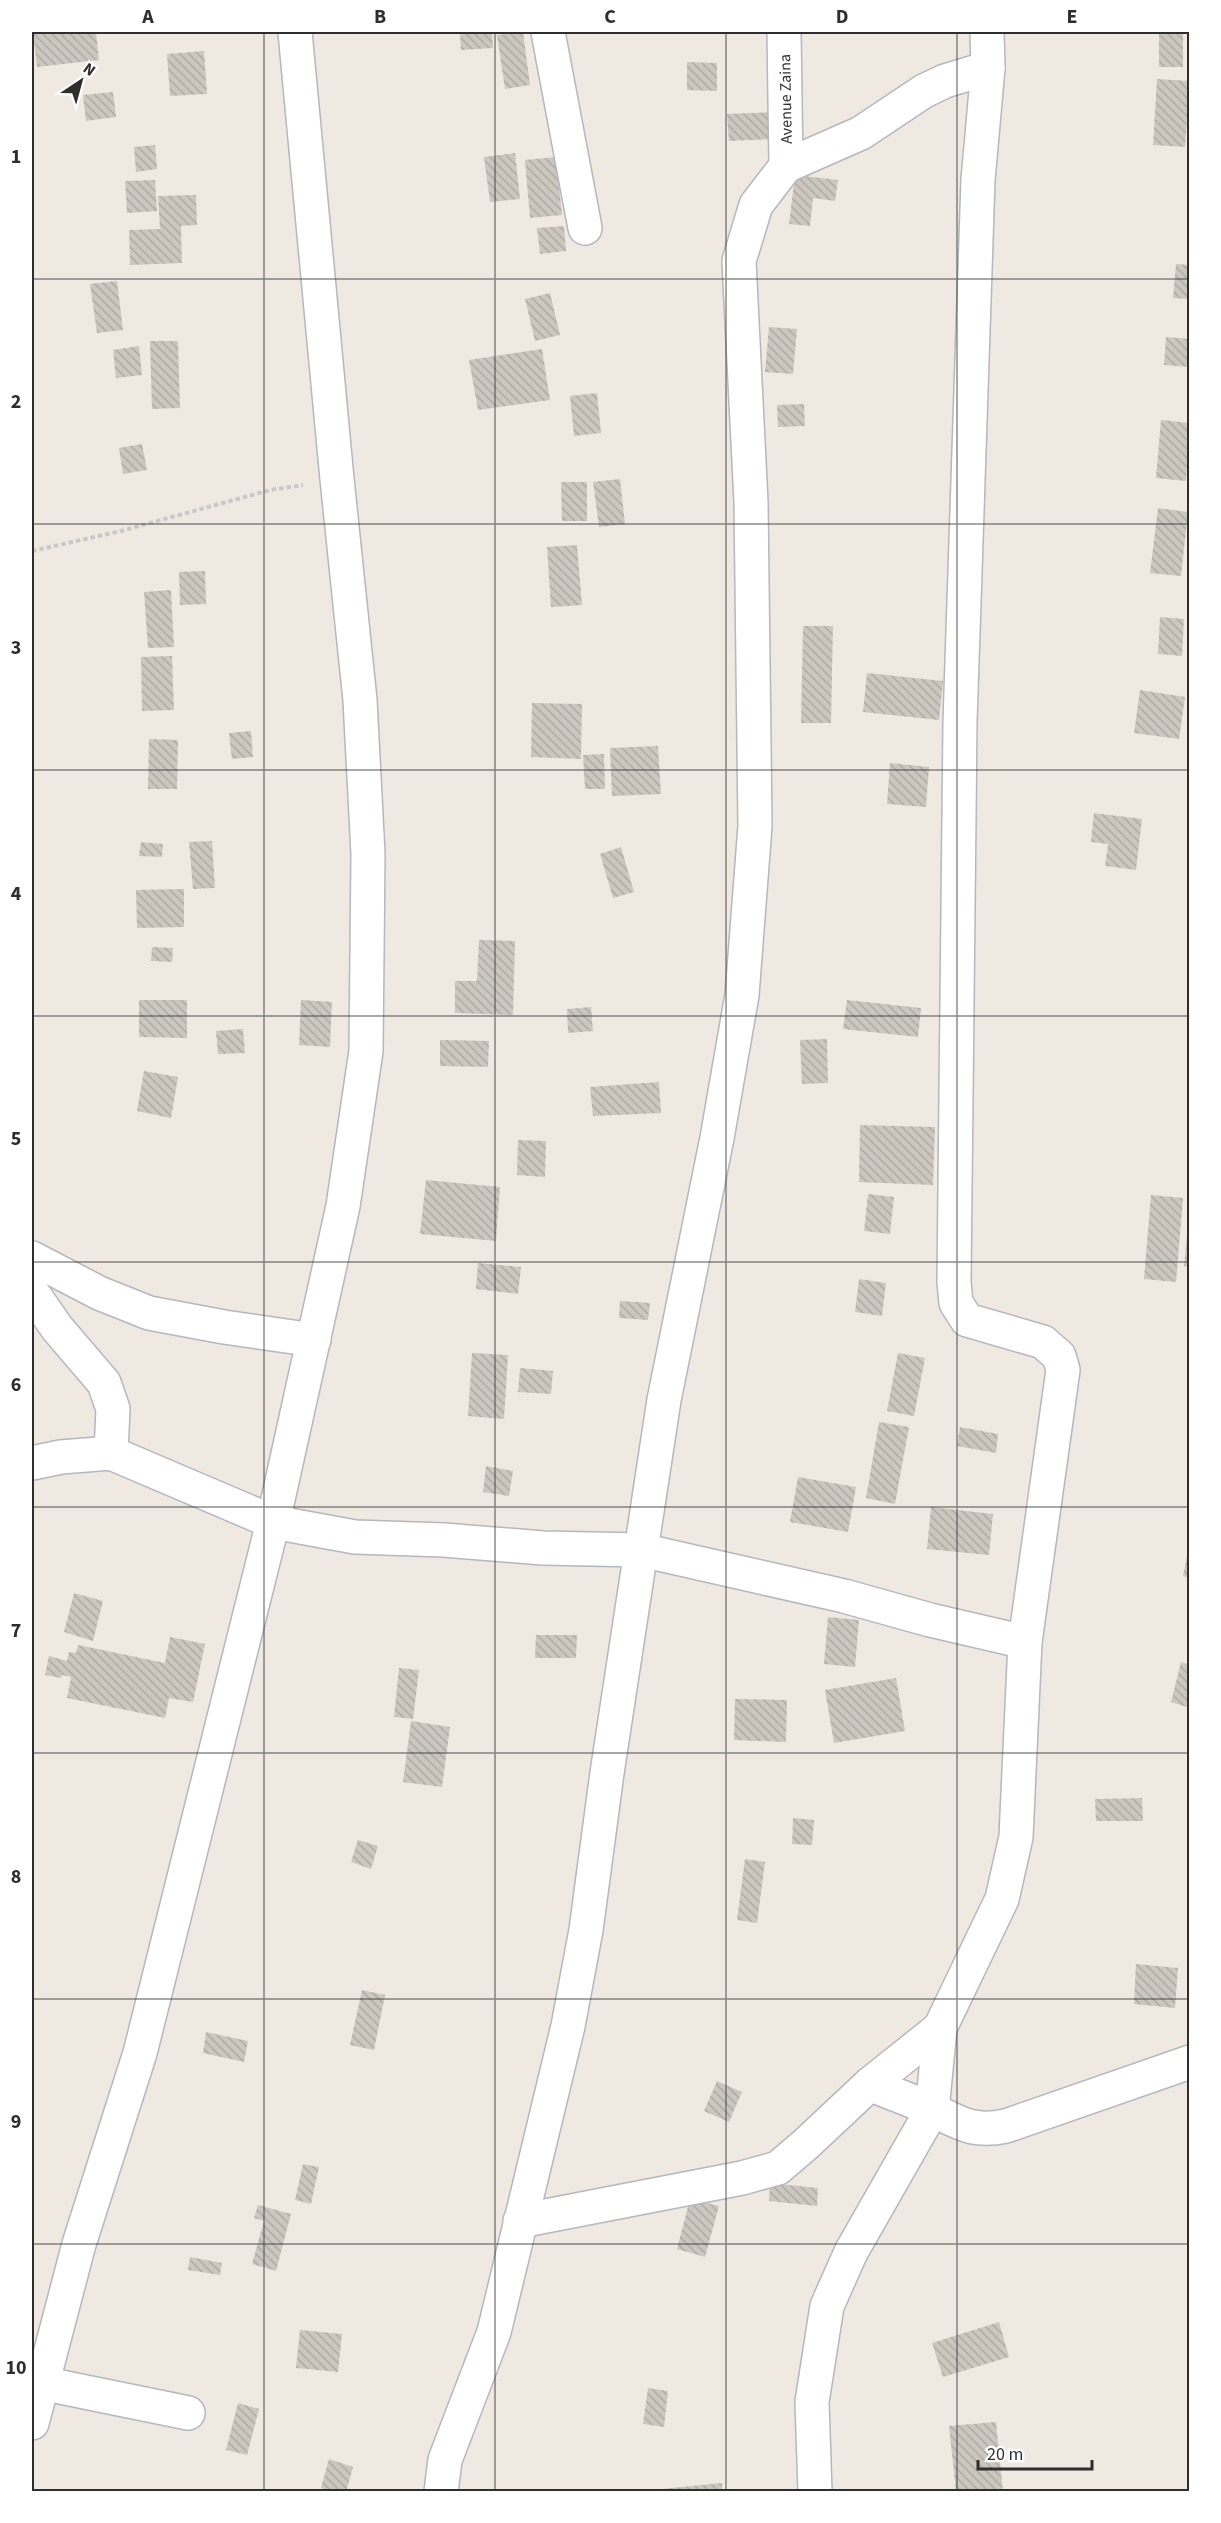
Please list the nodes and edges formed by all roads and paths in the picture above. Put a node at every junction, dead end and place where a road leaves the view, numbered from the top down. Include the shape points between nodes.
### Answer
1 (294, 32) edge
2 (548, 32) edge
3 (784, 32) edge
4 (987, 32) edge
5 (988, 68) junction
6 (786, 166) junction
7 (585, 228) dead end
8 (337, 479) junction
9 (32, 551) edge
10 (32, 1258) edge
11 (32, 1292) edge
12 (314, 1340) junction
13 (111, 1453) junction
14 (32, 1463) edge
15 (273, 1522) junction
16 (640, 1550) junction
17 (1025, 1642) junction
18 (940, 2028) junction
19 (1190, 2062) edge
20 (870, 2084) junction
21 (932, 2110) junction
22 (520, 2221) junction
23 (41, 2383) junction
24 (188, 2413) dead end
25 (32, 2423) edge
26 (441, 2492) edge
27 (815, 2492) edge

1 - 8 street
2 - 7 street
3 - 6 street, Avenue Zaina
4 - 5 street
5 - 6 street via 924,91 861,133
5 - 17 street via 978,180 961,710 954,1282 956,1303 967,1320 1043,1342 1059,1356 1063,1370
6 - 16 street via 756,205 739,261 751,502 756,826 742,995 664,1400
8 - 9 path via 270,490
8 - 12 street via 365,783 366,1051 343,1206
10 - 12 street via 99,1293 149,1313
11 - 13 street via 104,1383 113,1408
12 - 15 street
13 - 14 street
13 - 15 street
15 - 16 street via 355,1537
15 - 23 street via 140,2053
16 - 17 street
16 - 22 street via 586,1930 568,2026
17 - 18 street via 1016,1837 1002,1899
18 - 20 street
18 - 21 street
19 - 21 street via 986,2130 962,2126
20 - 21 street
20 - 22 street via 778,2168
21 - 27 street via 850,2252 827,2306 812,2402
22 - 26 street via 494,2332 446,2460
23 - 24 street
23 - 25 street

